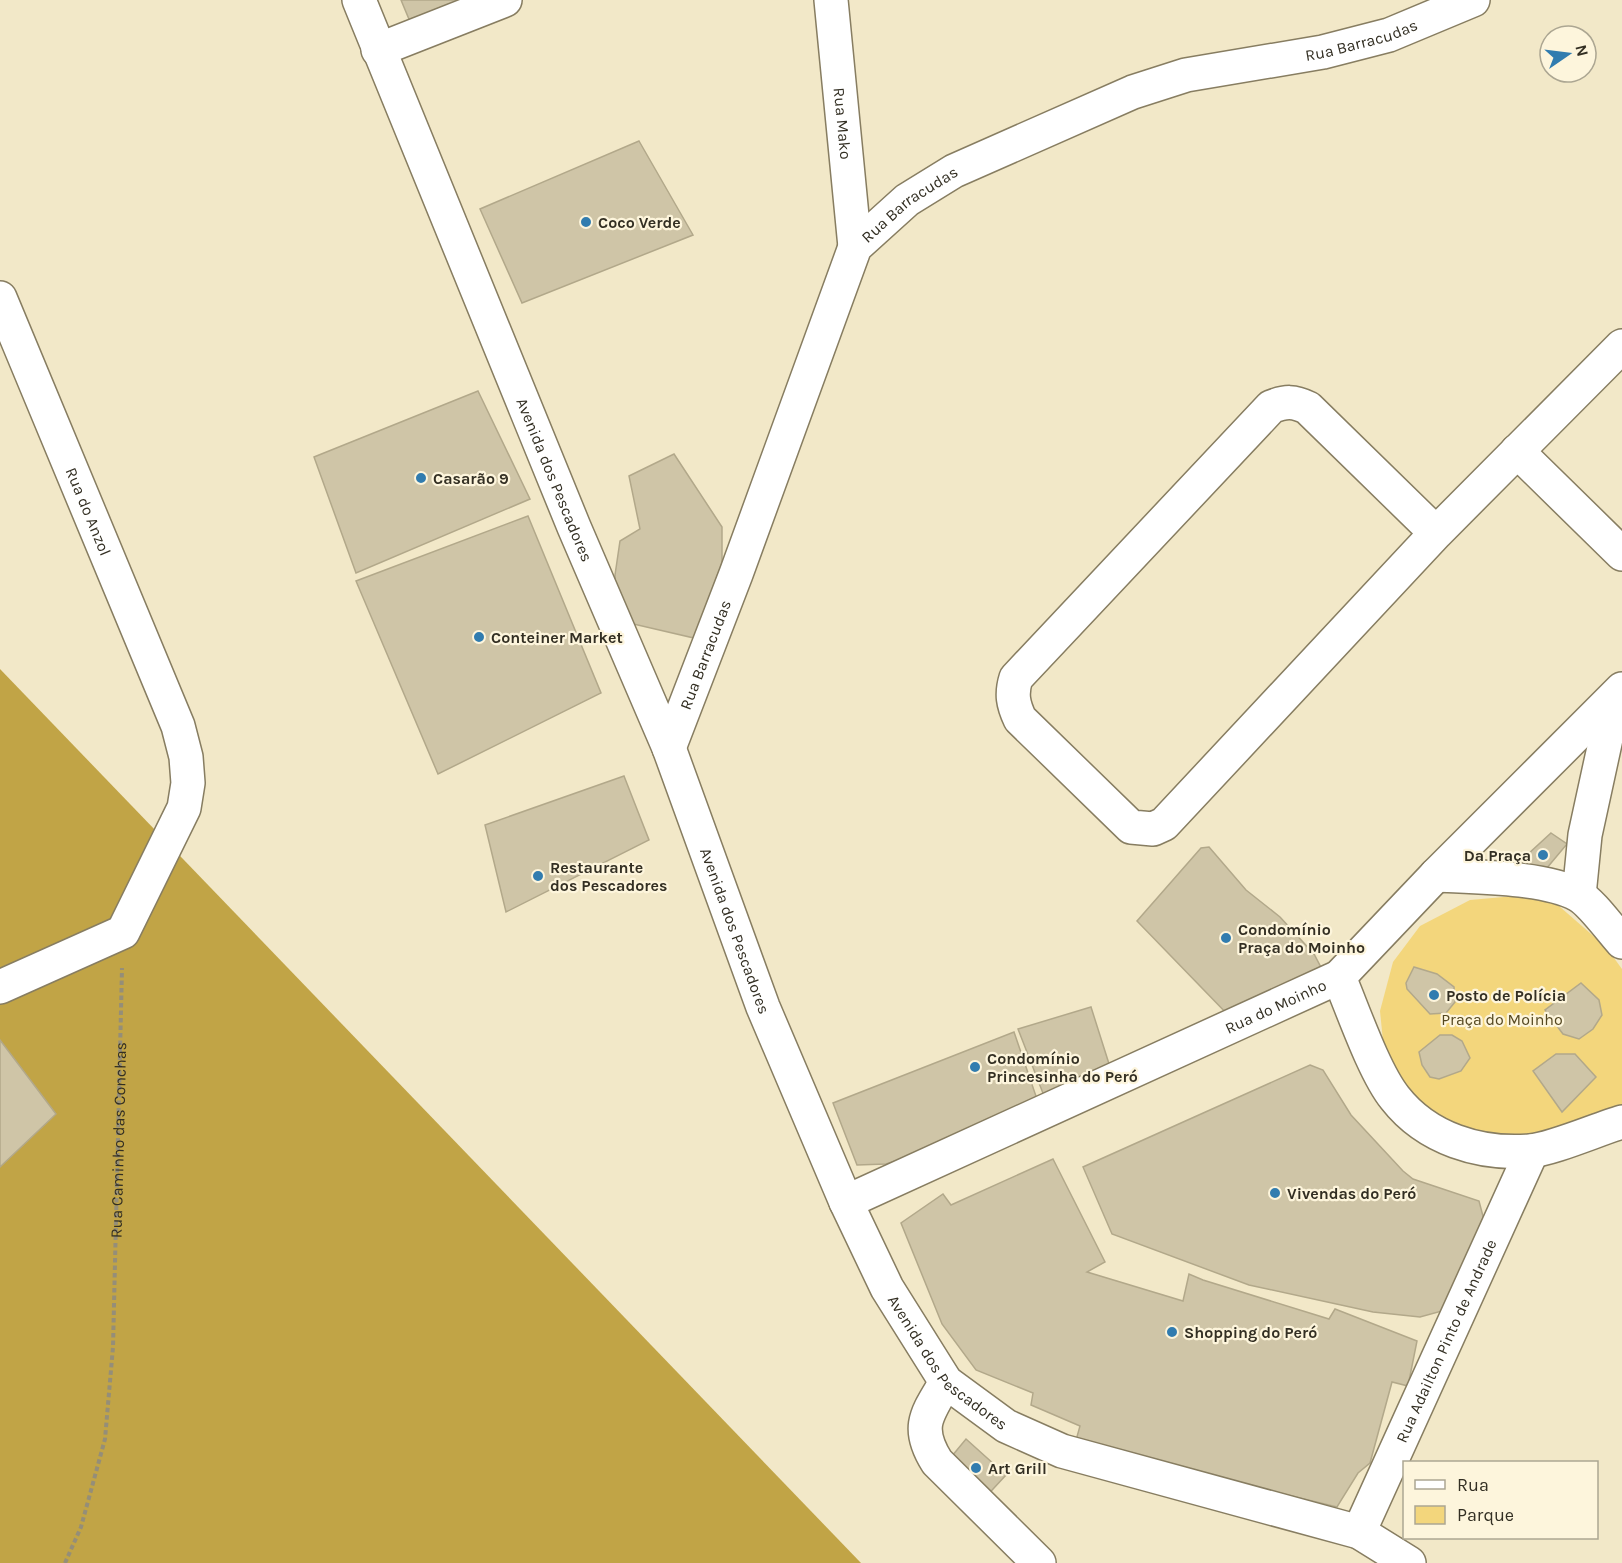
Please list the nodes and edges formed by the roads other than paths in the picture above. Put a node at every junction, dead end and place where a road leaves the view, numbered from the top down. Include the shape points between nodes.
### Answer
1 (358, 0) edge
2 (505, 0) edge
3 (831, 0) edge
4 (1473, 0) edge
5 (378, 50) junction
6 (855, 246) junction
7 (0, 297) edge
8 (1622, 346) edge
9 (1517, 451) junction
10 (1437, 533) junction
11 (1622, 554) edge
12 (1618, 693) edge
13 (669, 748) junction
14 (1436, 875) junction
15 (1579, 895) junction
16 (1622, 942) edge
17 (1340, 977) junction
18 (0, 987) edge
19 (1622, 1122) edge
20 (1532, 1151) junction
21 (846, 1202) junction
22 (946, 1382) junction
23 (1359, 1532) junction
24 (1400, 1560) edge
25 (1039, 1563) edge

1 - 5 street, Avenida dos Pescadores
2 - 5 street
3 - 6 street, Rua Mako
4 - 6 street, Rua Barracudas via 1389,35 1323,52 1186,75 1133,92 954,171 907,201
5 - 13 street, Avenida dos Pescadores
6 - 13 street, Rua Barracudas
7 - 18 street, Rua do Anzol via 178,726 187,774 184,808 123,932
8 - 9 street
9 - 10 street
9 - 11 street
10 - 10 street via 1164,824 1154,829 1131,827 1020,718 1014,705 1012,691 1016,678 1271,407 1295,402 1308,408
12 - 14 street, Rua do Moinho
12 - 15 street via 1585,836
13 - 21 street, Avenida dos Pescadores via 763,1007
14 - 15 street via 1507,879
14 - 17 street, Rua do Moinho
15 - 16 street
17 - 20 street via 1394,1098 1417,1119 1456,1143 1492,1151
17 - 21 street, Rua do Moinho
19 - 20 street
20 - 23 street, Rua Adailton Pinto de Andrade
21 - 22 street, Avenida dos Pescadores via 886,1288
22 - 23 street, Avenida dos Pescadores via 1006,1426 1062,1451
22 - 25 street via 925,1418 927,1447 937,1462
23 - 24 street, Avenida dos Pescadores

